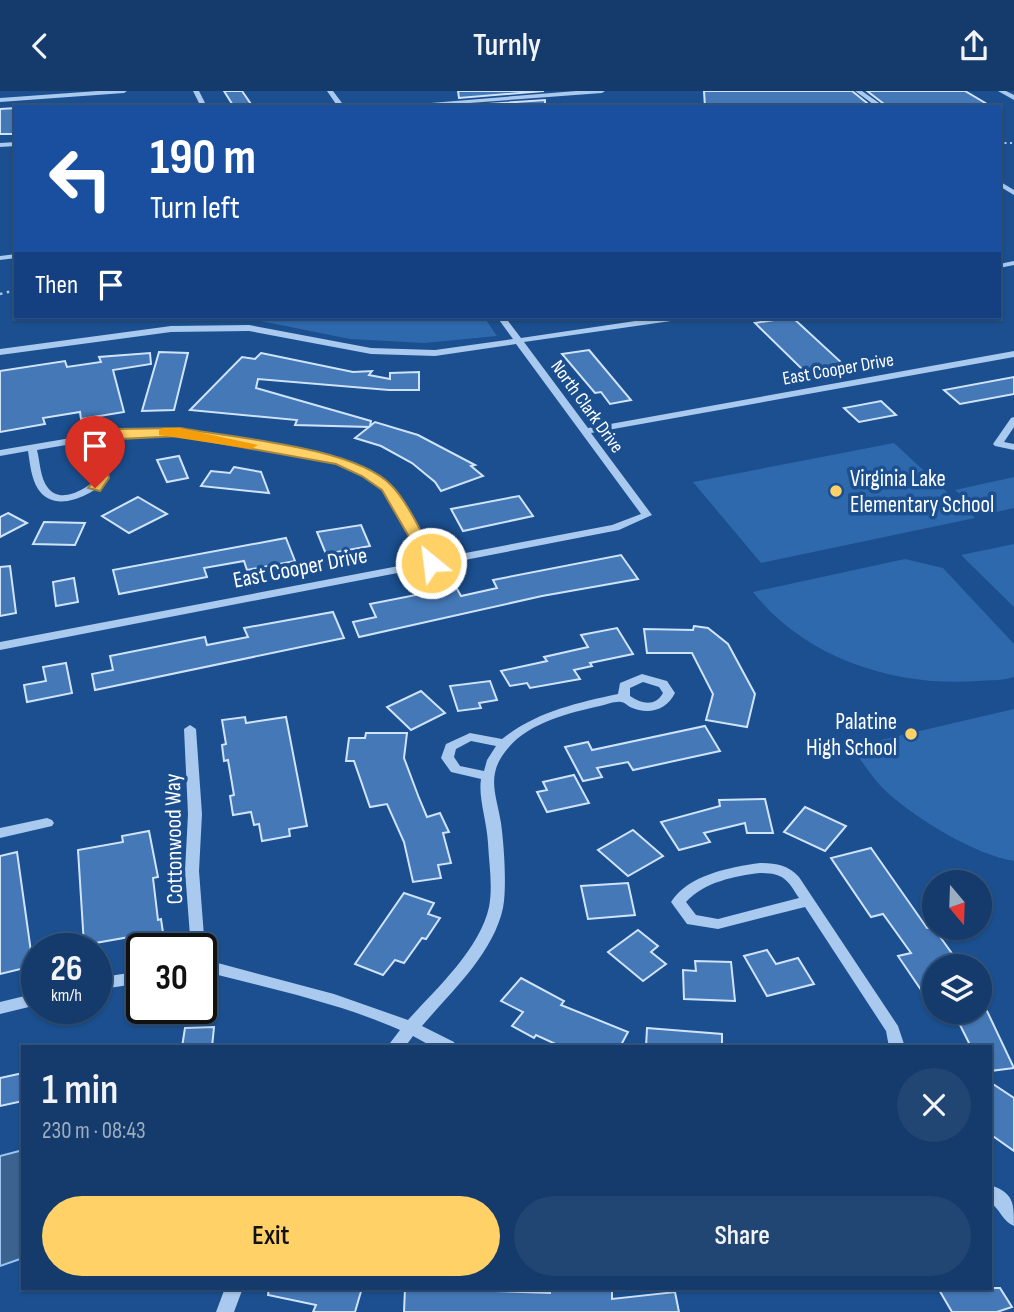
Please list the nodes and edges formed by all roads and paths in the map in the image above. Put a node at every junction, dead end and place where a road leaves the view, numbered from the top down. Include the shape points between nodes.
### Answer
1 (124, 91) edge
2 (602, 91) edge
3 (858, 91) edge
4 (1001, 91) edge
5 (1013, 97) edge
6 (0, 100) edge
7 (412, 105) edge
8 (879, 105) edge
9 (502, 319) edge
10 (665, 319) edge
11 (519, 342) junction
12 (0, 352) edge
13 (1014, 355) edge
14 (1014, 420) edge
15 (585, 431) junction
16 (93, 437) junction
17 (32, 447) junction
18 (1014, 447) edge
19 (0, 453) edge
20 (647, 515) joint
21 (431, 563) junction
22 (0, 646) edge
23 (624, 697) dead end
24 (190, 729) dead end
25 (505, 744) junction
26 (488, 776) junction
27 (47, 823) dead end
28 (0, 833) edge
29 (808, 901) junction
30 (197, 933) edge
31 (217, 969) edge
32 (21, 1003) edge
33 (0, 1008) edge
34 (411, 1025) junction
35 (396, 1045) edge
36 (445, 1045) edge
37 (897, 1045) edge
38 (992, 1193) edge
39 (1014, 1218) edge
40 (233, 1290) edge
41 (225, 1312) edge

1 - 6 street
2 - 7 street
3 - 8 street
4 - 5 street
9 - 11 street, North Clark Drive
10 - 11 street
11 - 12 street via 435,353 371,351 249,328 171,329
11 - 15 street, North Clark Drive
13 - 15 street, East Cooper Drive
14 - 18 street via 998,444
15 - 20 street, North Clark Drive
16 - 17 street
16 - 17 street via 103,478 95,488 68,497 43,489
16 - 21 street via 180,432 340,461 387,488
17 - 19 street
20 - 21 street, East Cooper Drive via 615,528
21 - 22 street, East Cooper Drive
23 - 25 street via 540,720
24 - 30 street, Cottonwood Way
25 - 26 street
25 - 26 street via 470,737 450,747 447,758 456,769
26 - 34 street via 497,891 494,915 461,968
27 - 28 street
29 - 29 street via 718,924 692,920 678,902 693,885 772,866 785,871
29 - 37 street via 893,1030
31 - 34 street
32 - 33 street
34 - 35 street
34 - 36 street
38 - 39 street
40 - 41 street

